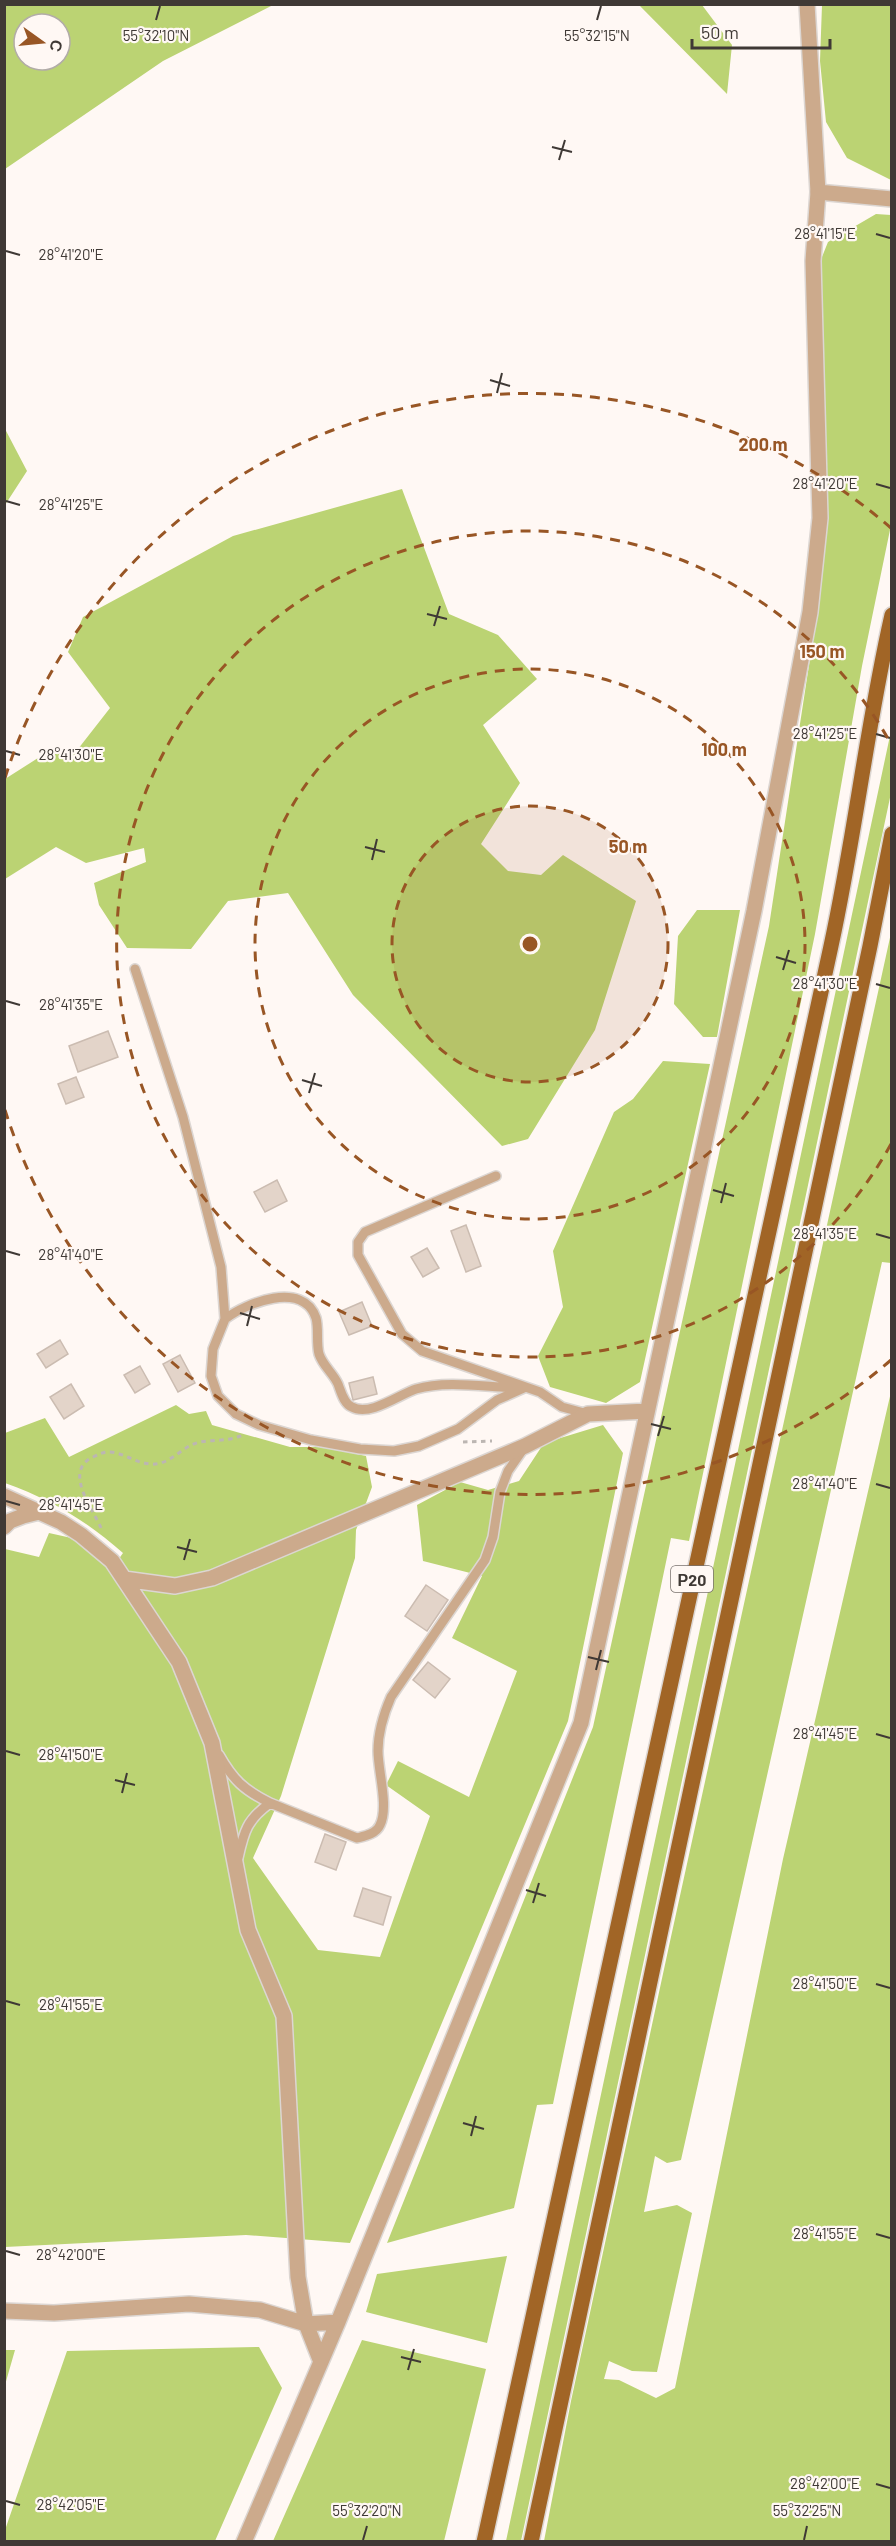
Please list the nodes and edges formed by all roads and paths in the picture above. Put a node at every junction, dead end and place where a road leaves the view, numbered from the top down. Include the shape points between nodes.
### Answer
1 (807, 4) edge
2 (818, 192) junction
3 (891, 199) edge
4 (891, 615) edge
5 (891, 834) edge
6 (135, 969) dead end
7 (496, 1176) dead end
8 (225, 1319) junction
9 (524, 1388) junction
10 (646, 1411) junction
11 (588, 1414) junction
12 (259, 1425) junction
13 (496, 1442) dead end
14 (453, 1443) dead end
15 (525, 1446) junction
16 (4, 1496) edge
17 (39, 1512) junction
18 (4, 1527) edge
19 (112, 1561) junction
20 (124, 1579) junction
21 (212, 1743) junction
22 (270, 1803) junction
23 (236, 1866) junction
24 (4, 2311) edge
25 (338, 2322) junction
26 (306, 2324) junction
27 (321, 2362) junction
28 (244, 2541) edge
29 (484, 2541) edge
30 (531, 2541) edge

1 - 2 street
2 - 3 street
2 - 10 street via 813,261 820,518 810,612 754,911
4 - 29 main road, Р20 via 833,938
5 - 30 main road, Р20
6 - 8 lane via 183,1116 221,1268
7 - 9 lane via 365,1232 358,1242 358,1255 402,1334 422,1352
8 - 9 lane via 237,1310 280,1297 306,1303 315,1316 319,1352 326,1368 352,1407 362,1409 391,1402 414,1390 438,1385
8 - 12 lane via 213,1349 211,1376 218,1396 236,1414
9 - 11 lane via 540,1392 562,1407
9 - 12 lane via 497,1400 458,1429 419,1446 394,1451 340,1445
10 - 11 street
10 - 25 street via 581,1723
11 - 15 street
12 - 19 path via 234,1440 203,1441 152,1465 113,1452 102,1452 84,1461 79,1482
13 - 14 path
15 - 20 street via 212,1578 175,1586
15 - 22 lane via 500,1492 485,1560 384,1714 378,1749 383,1806 380,1825 371,1834 357,1838
16 - 17 street
17 - 18 street via 23,1515
17 - 19 street via 81,1535
19 - 20 street
20 - 21 street via 179,1662
21 - 22 lane via 228,1772 246,1791
21 - 23 street
22 - 23 lane via 252,1817
23 - 26 street via 248,1930 284,2016 298,2277
24 - 26 street via 54,2313 189,2304 260,2310
25 - 26 street
25 - 27 street
26 - 27 street
27 - 28 street

